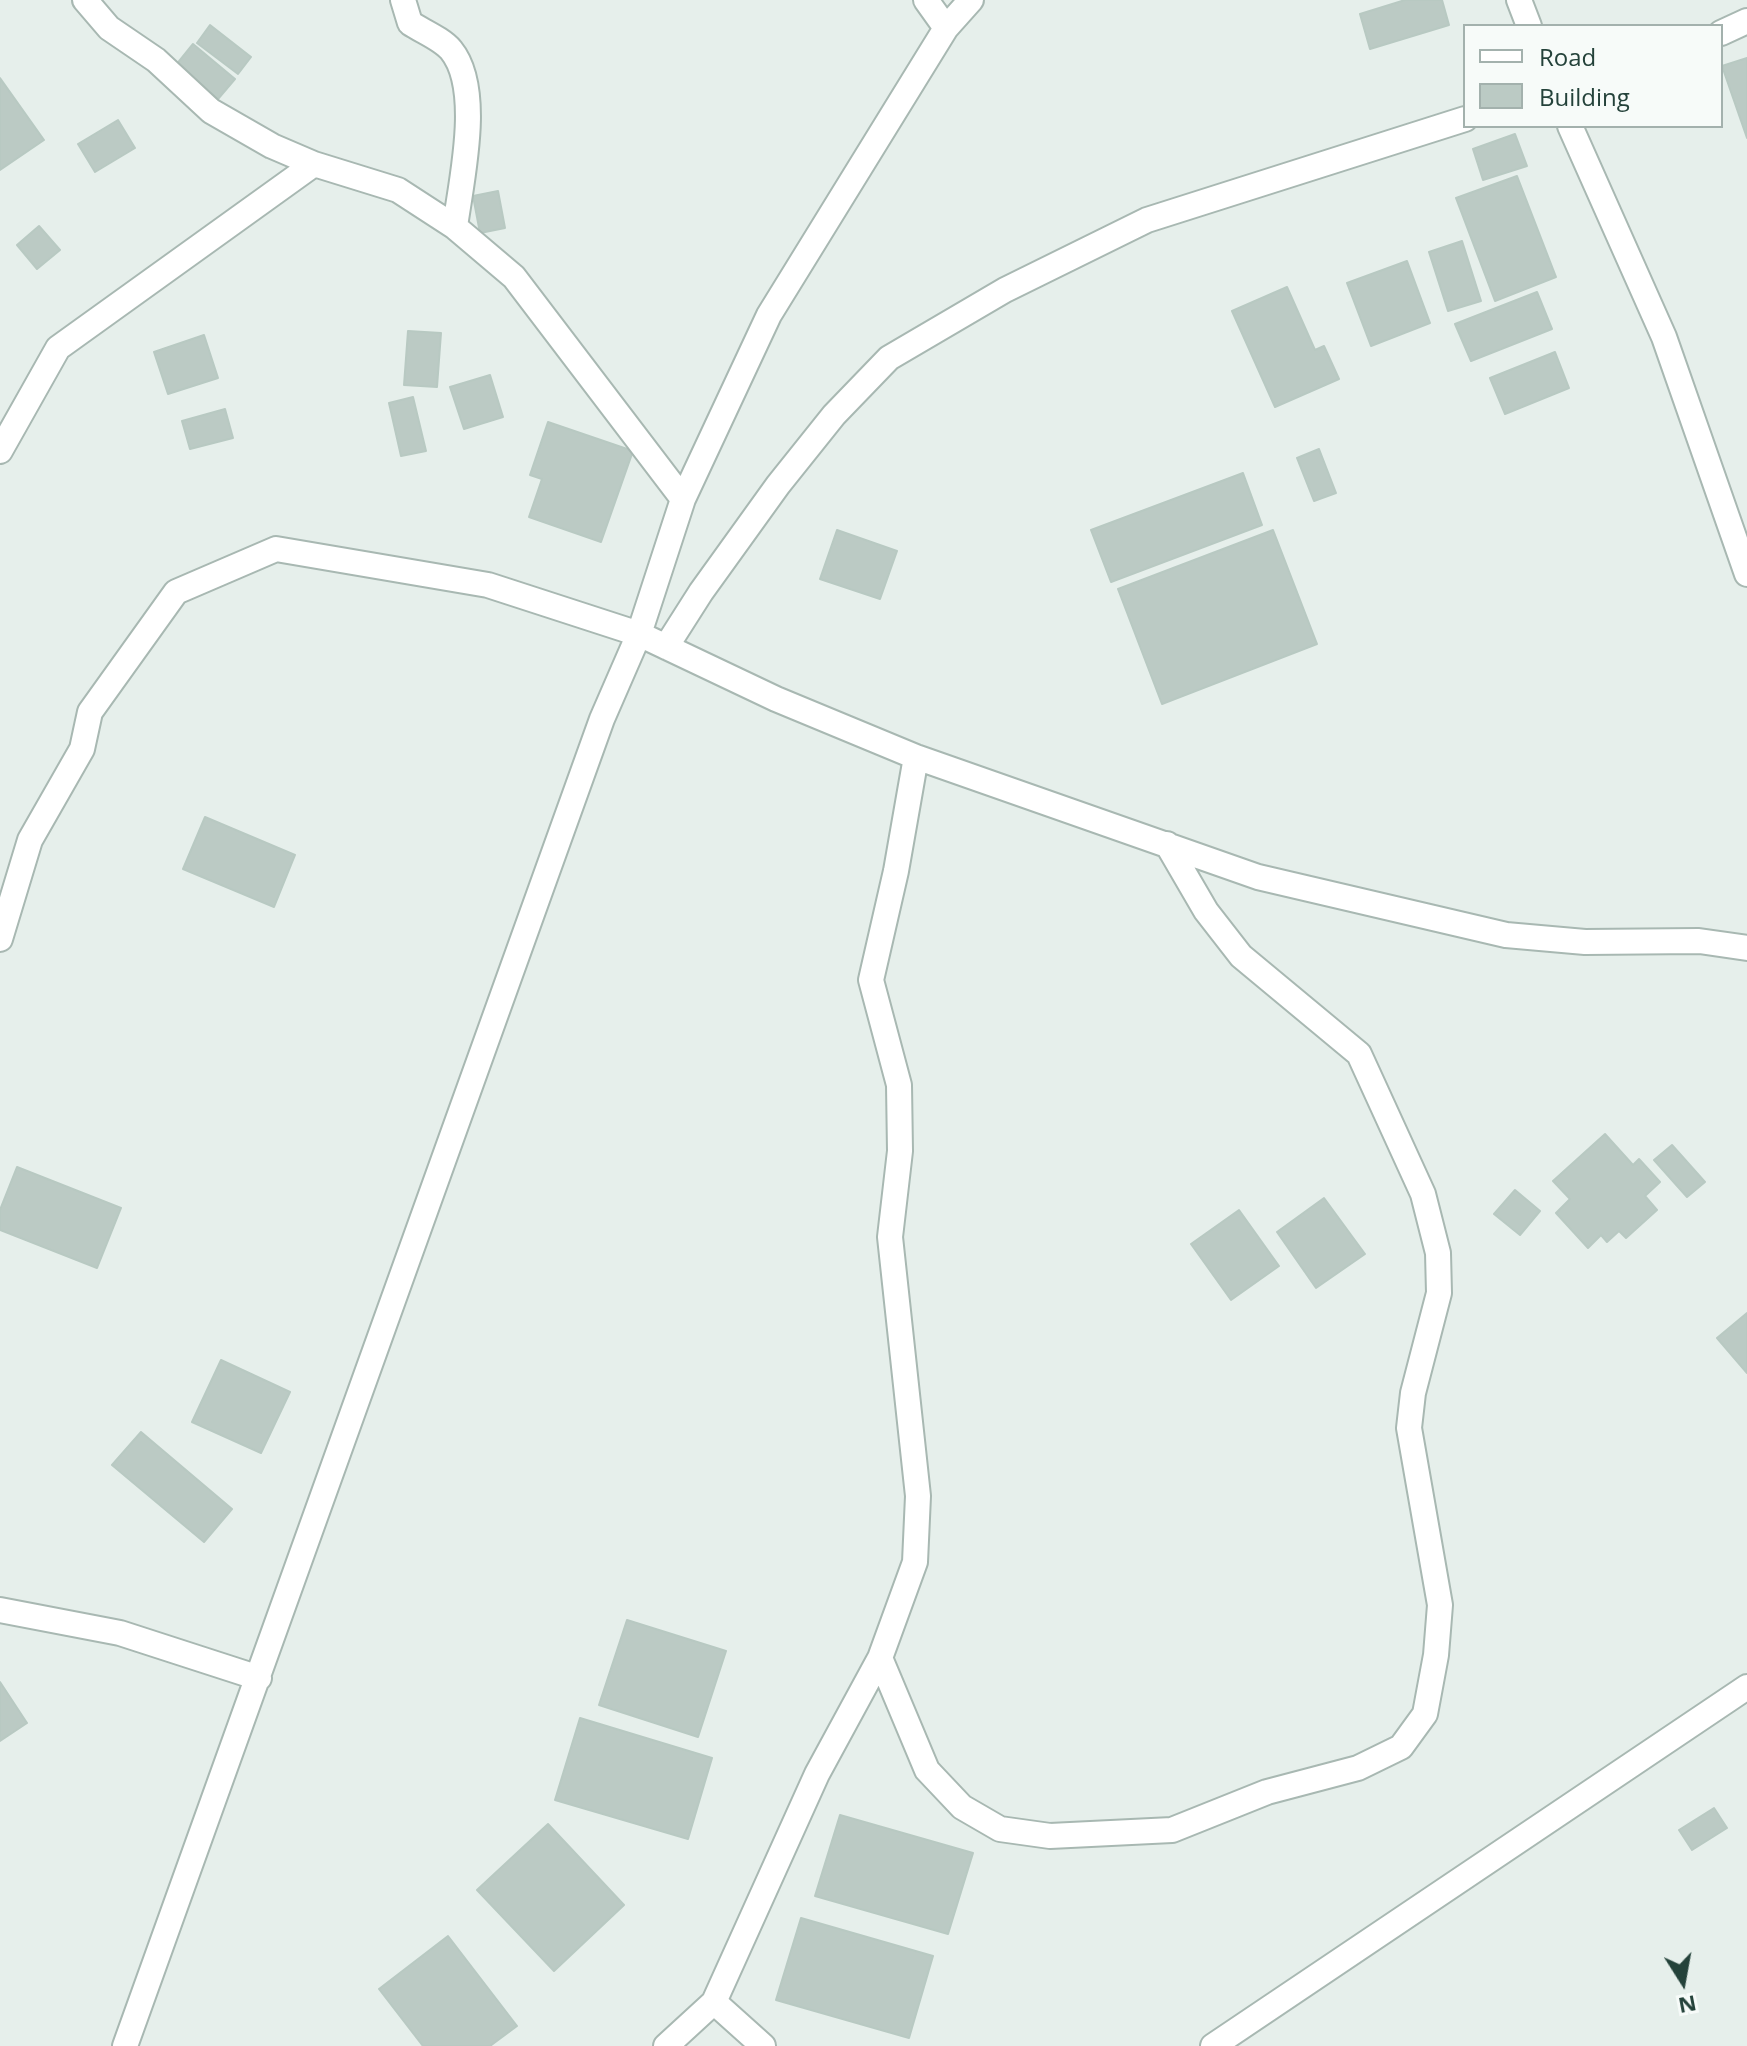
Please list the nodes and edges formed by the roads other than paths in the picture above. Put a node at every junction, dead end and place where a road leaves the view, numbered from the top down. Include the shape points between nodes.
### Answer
1 (85, 0) edge
2 (403, 0) edge
3 (926, 0) edge
4 (971, 0) edge
5 (1519, 0) edge
6 (1747, 21) edge
7 (1528, 24) edge
8 (946, 28) junction
9 (1723, 32) edge
10 (1463, 120) edge
11 (1571, 128) edge
12 (314, 164) junction
13 (455, 227) junction
14 (0, 451) edge
15 (683, 499) junction
16 (1747, 574) edge
17 (639, 634) junction
18 (666, 647) junction
19 (916, 757) junction
20 (1167, 844) junction
21 (0, 939) edge
22 (1747, 948) edge
23 (0, 1610) edge
24 (880, 1658) junction
25 (259, 1678) junction
26 (1747, 1687) edge
27 (714, 2002) junction
28 (125, 2046) edge
29 (666, 2046) edge
30 (763, 2046) edge
31 (1213, 2046) edge

1 - 12 street via 109,28 156,60 211,111
2 - 13 street via 410,23 451,49 464,73 468,129
3 - 8 street
4 - 8 street
5 - 7 street
6 - 9 street
8 - 15 street via 769,315
10 - 18 street via 1147,220 1005,290 889,358 778,485
11 - 16 street via 1664,337
12 - 13 street via 398,190
12 - 14 street via 58,348
13 - 15 street via 514,277
15 - 17 street
17 - 18 street
17 - 21 street via 488,585 276,549 176,592 90,712 82,749 30,840
17 - 25 street via 596,734
18 - 19 street
19 - 20 street
19 - 24 street via 871,980 899,1085 900,1151 890,1237 918,1496 915,1562
20 - 22 street via 1258,877 1506,935 1585,942 1699,941
20 - 24 street via 1206,911 1241,956 1359,1054 1423,1194 1439,1279 1409,1428 1440,1605 1425,1714 1401,1747 1358,1768 1267,1792 1172,1830 1050,1836 1000,1829 962,1807 927,1770
23 - 25 street via 120,1633
24 - 27 street via 817,1774
25 - 28 street
26 - 31 street
27 - 29 street
27 - 30 street

